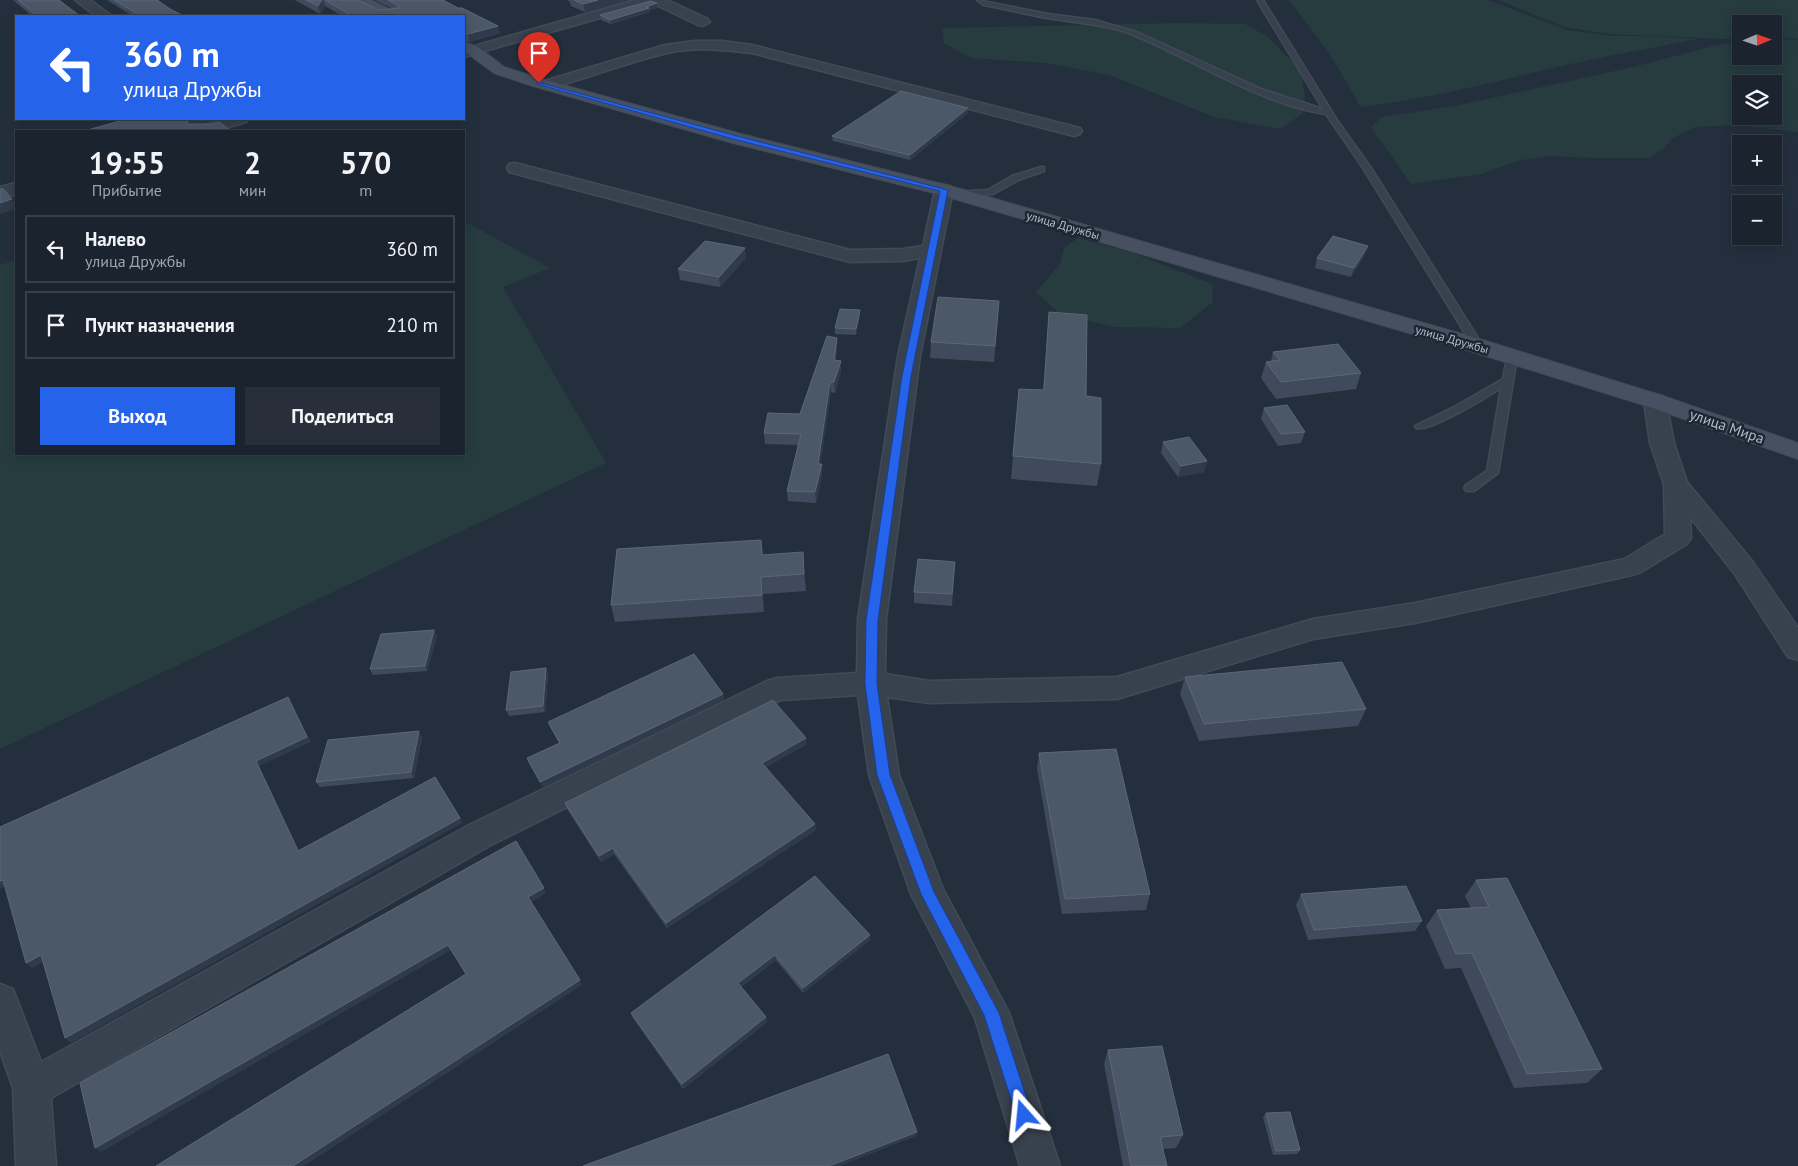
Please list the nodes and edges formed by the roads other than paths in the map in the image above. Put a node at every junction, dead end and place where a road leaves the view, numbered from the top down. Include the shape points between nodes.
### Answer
1 (81, 0) edge
2 (360, 0) edge
3 (649, 0) edge
4 (656, 0) edge
5 (980, 0) edge
6 (1260, 0) edge
7 (104, 15) edge
8 (390, 15) edge
9 (703, 22) dead end
10 (467, 50) edge
11 (546, 85) junction
12 (1328, 112) junction
13 (237, 120) edge
14 (203, 130) edge
15 (1074, 131) dead end
16 (515, 168) dead end
17 (1041, 169) dead end
18 (15, 188) edge
19 (950, 192) junction
20 (0, 193) edge
21 (931, 250) junction
22 (1478, 346) junction
23 (1512, 357) junction
24 (1508, 380) junction
25 (1656, 401) junction
26 (1420, 426) dead end
27 (1798, 451) edge
28 (1676, 484) junction
29 (1470, 488) dead end
30 (1798, 650) edge
31 (871, 684) junction
32 (0, 1001) edge
33 (32, 1088) junction
34 (36, 1166) edge
35 (1040, 1166) edge

1 - 7 street
2 - 8 street
3 - 10 street
4 - 9 street
5 - 12 lane via 1048,16 1095,22 1137,34 1258,91
6 - 12 lane
10 - 11 street, улица Дружбы via 499,70
11 - 15 street via 670,48 722,45 752,49
11 - 19 street, улица Дружбы via 735,138
12 - 22 lane via 1367,168
13 - 14 street
16 - 21 street via 850,256 903,255
17 - 19 lane via 990,192
18 - 20 street
19 - 21 street
19 - 22 street, улица Дружбы
21 - 31 street via 909,356 872,620
22 - 23 street, улица Дружбы
23 - 24 lane
23 - 25 street, улица Дружбы
24 - 26 lane via 1460,408
24 - 29 lane via 1492,473
25 - 27 street, улица Мира
25 - 28 street via 1662,443
28 - 30 street via 1743,567
28 - 31 street via 1678,538 1632,566 1415,613 1313,629 1117,688 929,692
31 - 33 street via 777,689 480,835
31 - 35 street via 884,775 928,894 991,1013
32 - 33 street
33 - 34 street

